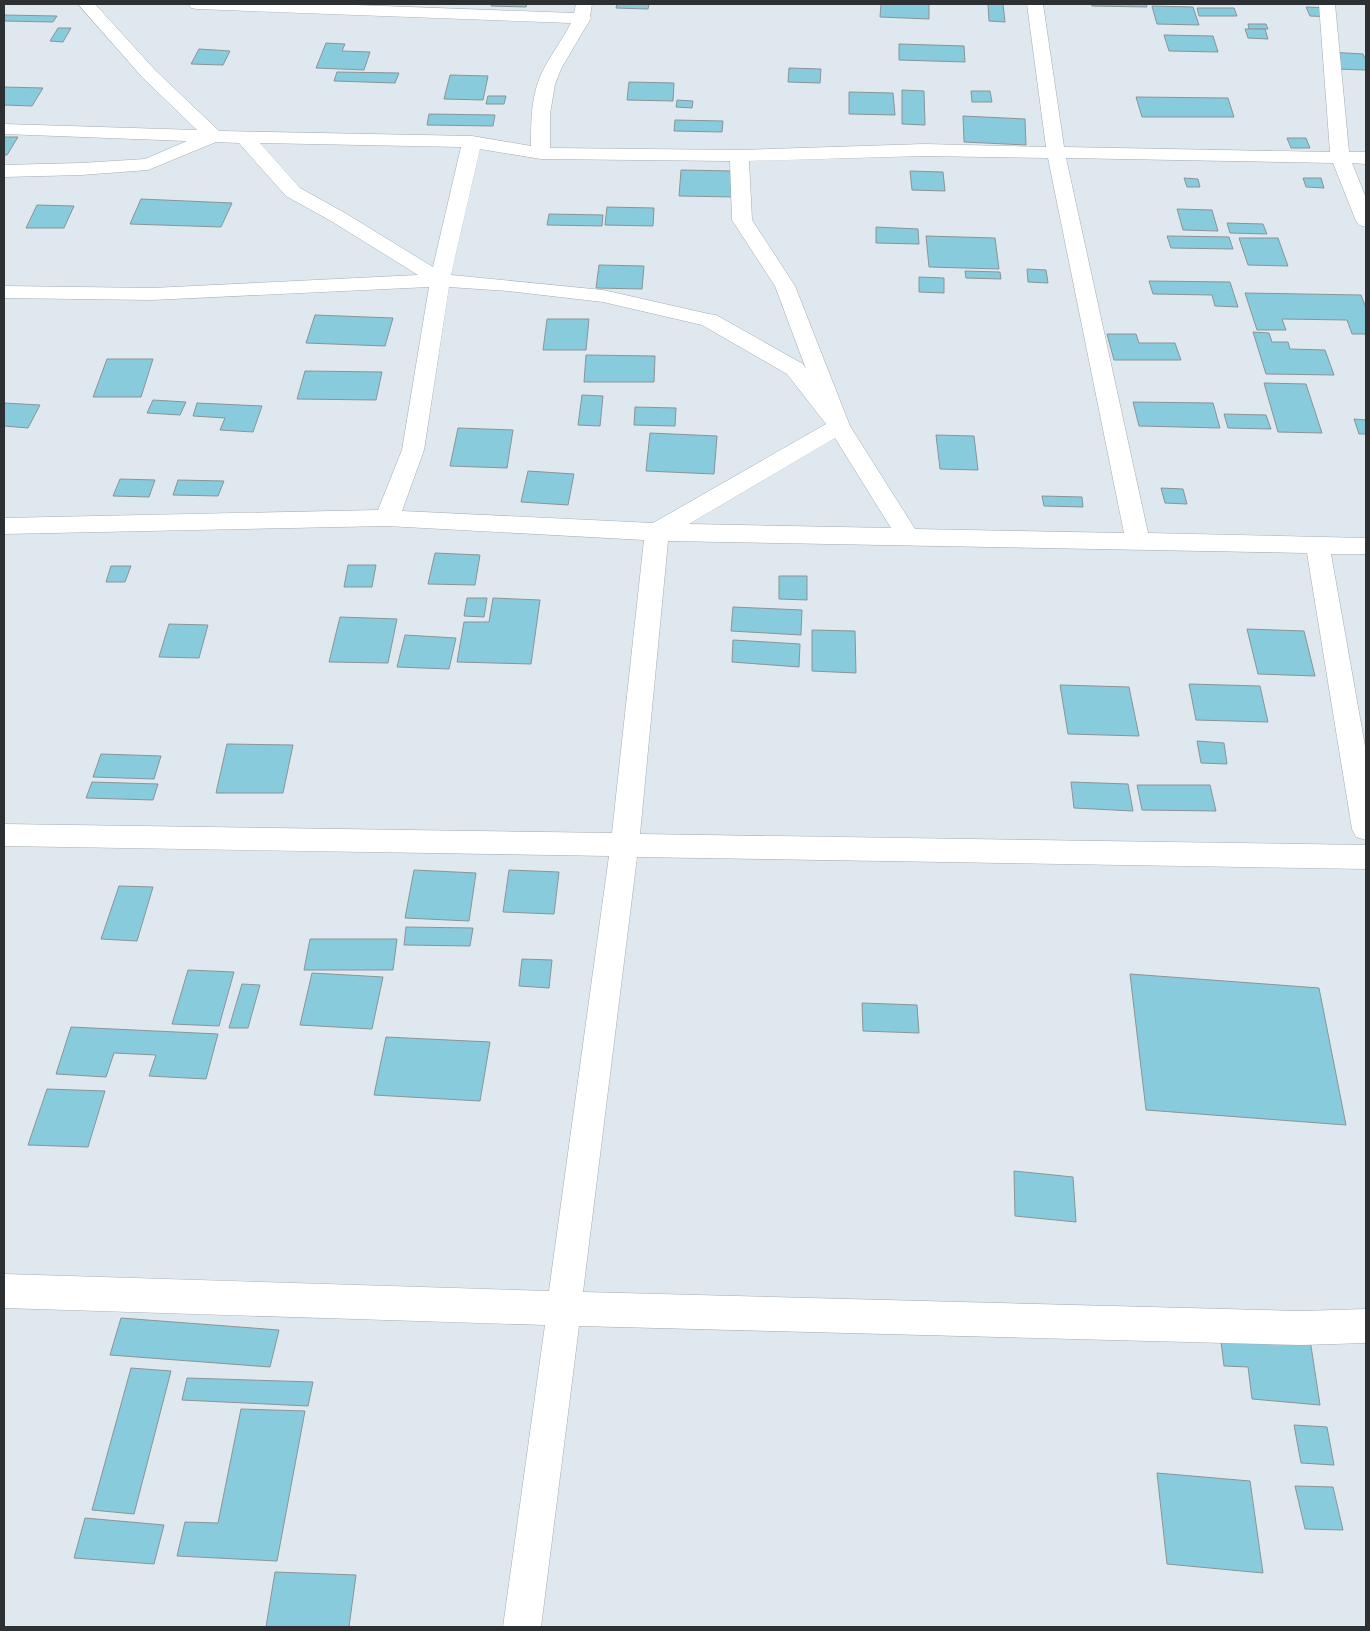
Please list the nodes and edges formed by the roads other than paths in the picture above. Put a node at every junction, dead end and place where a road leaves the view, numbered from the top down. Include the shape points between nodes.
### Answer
1 (86, 4) edge
2 (197, 4) edge
3 (1035, 4) edge
4 (1327, 4) edge
5 (583, 11) edge
6 (4, 129) edge
7 (214, 136) junction
8 (244, 136) junction
9 (472, 142) junction
10 (541, 152) junction
11 (1056, 153) junction
12 (739, 156) junction
13 (1340, 158) junction
14 (1366, 158) edge
15 (4, 170) edge
16 (1366, 221) edge
17 (440, 280) junction
18 (4, 292) edge
19 (839, 426) junction
20 (387, 518) junction
21 (4, 526) edge
22 (657, 532) junction
23 (908, 537) junction
24 (1138, 542) junction
25 (1318, 545) junction
26 (1366, 546) edge
27 (1366, 829) edge
28 (4, 835) edge
29 (625, 845) junction
30 (1366, 857) edge
31 (4, 1291) edge
32 (564, 1308) junction
33 (1366, 1326) edge
34 (522, 1627) edge

1 - 7 street via 149,74
2 - 5 street
3 - 11 street
4 - 13 street
5 - 10 street via 548,78 540,124
6 - 7 street
7 - 8 street
7 - 15 street via 148,164
8 - 9 street
8 - 17 street via 293,192
9 - 10 street
9 - 17 street
10 - 12 street
11 - 12 street via 924,150
11 - 13 street
11 - 24 street
12 - 19 street via 742,220 785,286
13 - 14 street
13 - 16 street
17 - 18 street via 152,294
17 - 19 street via 603,296 709,320 795,369
17 - 20 street via 413,450
19 - 22 street
19 - 23 street
20 - 21 street
20 - 22 street
22 - 23 street
22 - 29 street
23 - 24 street
24 - 25 street
25 - 26 street
25 - 27 street
28 - 29 street
29 - 30 street
29 - 32 street
31 - 32 street
32 - 33 street via 1301,1328
32 - 34 street

